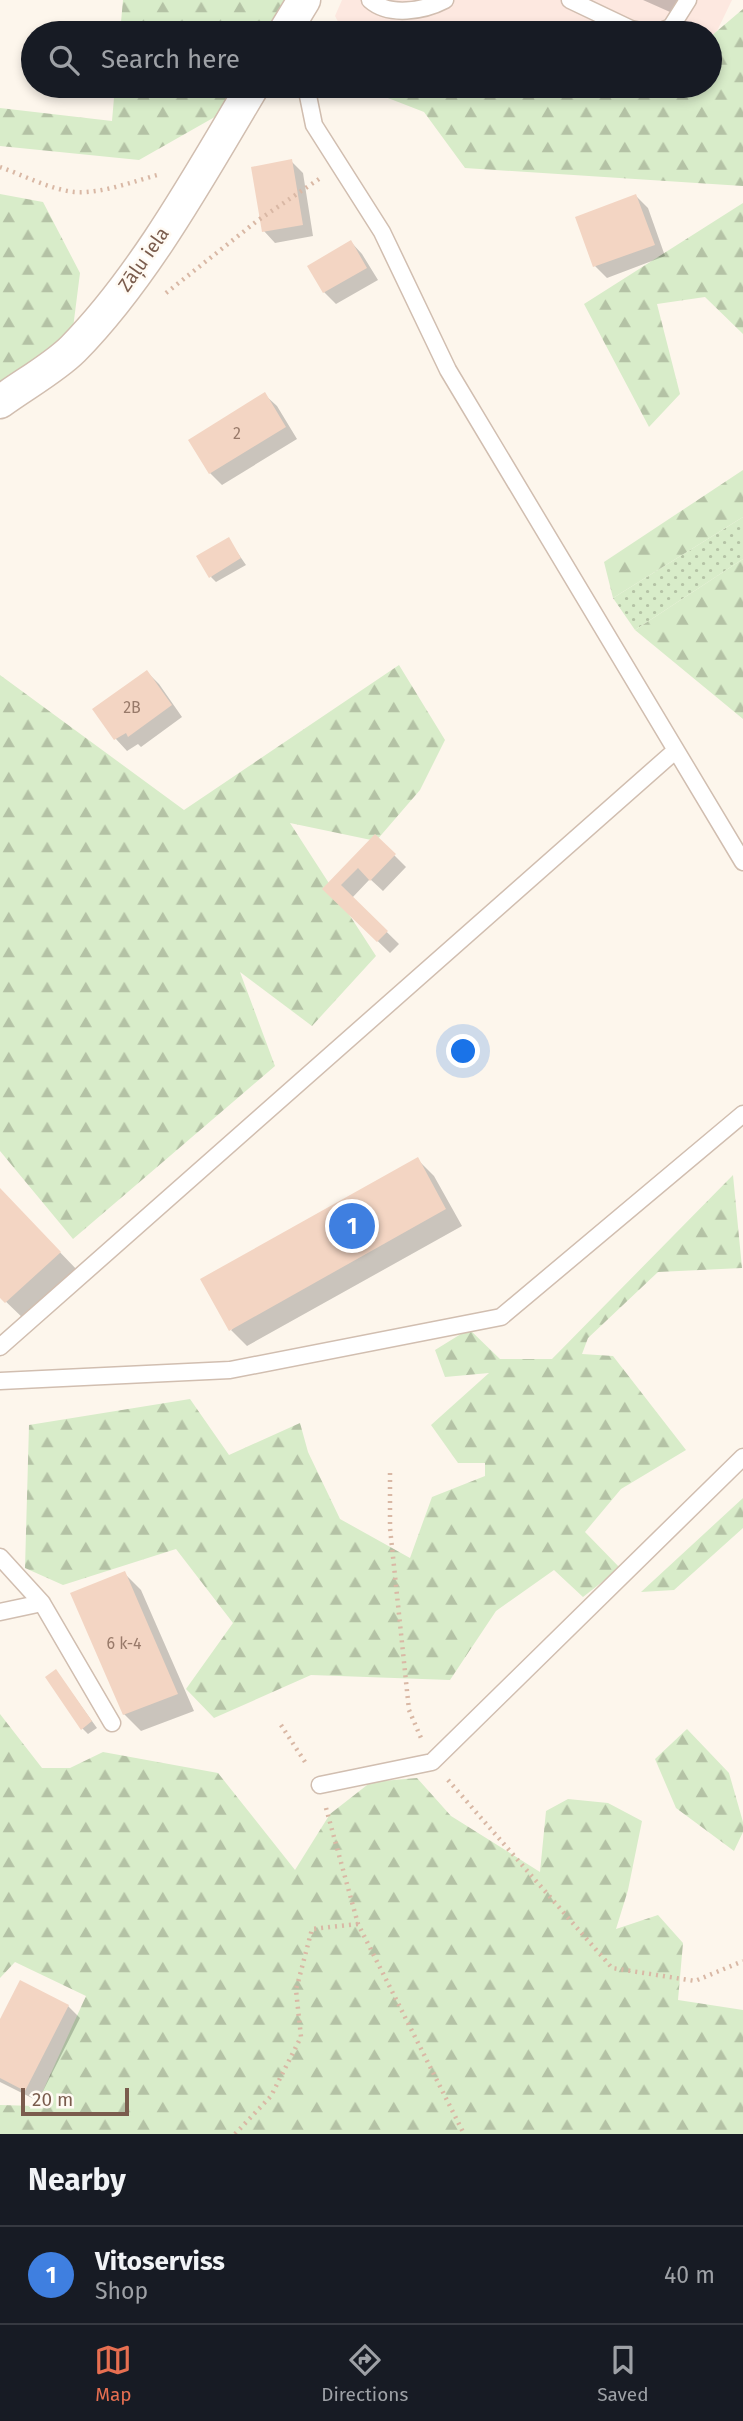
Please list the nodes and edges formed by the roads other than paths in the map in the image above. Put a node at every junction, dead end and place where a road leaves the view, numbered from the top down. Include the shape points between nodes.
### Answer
1 (370, 0) edge
2 (444, 0) edge
3 (570, 0) edge
4 (688, 0) edge
5 (614, 21) edge
6 (675, 21) edge
7 (246, 98) edge
8 (308, 98) edge
9 (0, 402) edge
10 (676, 750) junction
11 (743, 862) edge
12 (743, 1114) edge
13 (0, 1347) edge
14 (0, 1381) edge
15 (743, 1457) edge
16 (0, 1557) edge
17 (42, 1603) junction
18 (0, 1612) edge
19 (112, 1723) dead end
20 (320, 1785) road end

1 - 2 lane via 398,10 431,8
3 - 5 lane
4 - 6 lane
7 - 9 street, Zāļu iela via 127,285 72,350
8 - 10 lane via 314,125 382,232 448,370
10 - 11 lane
10 - 13 lane
12 - 14 lane via 501,1317 230,1370
15 - 20 lane via 432,1762
16 - 17 lane
17 - 18 lane
17 - 19 lane

